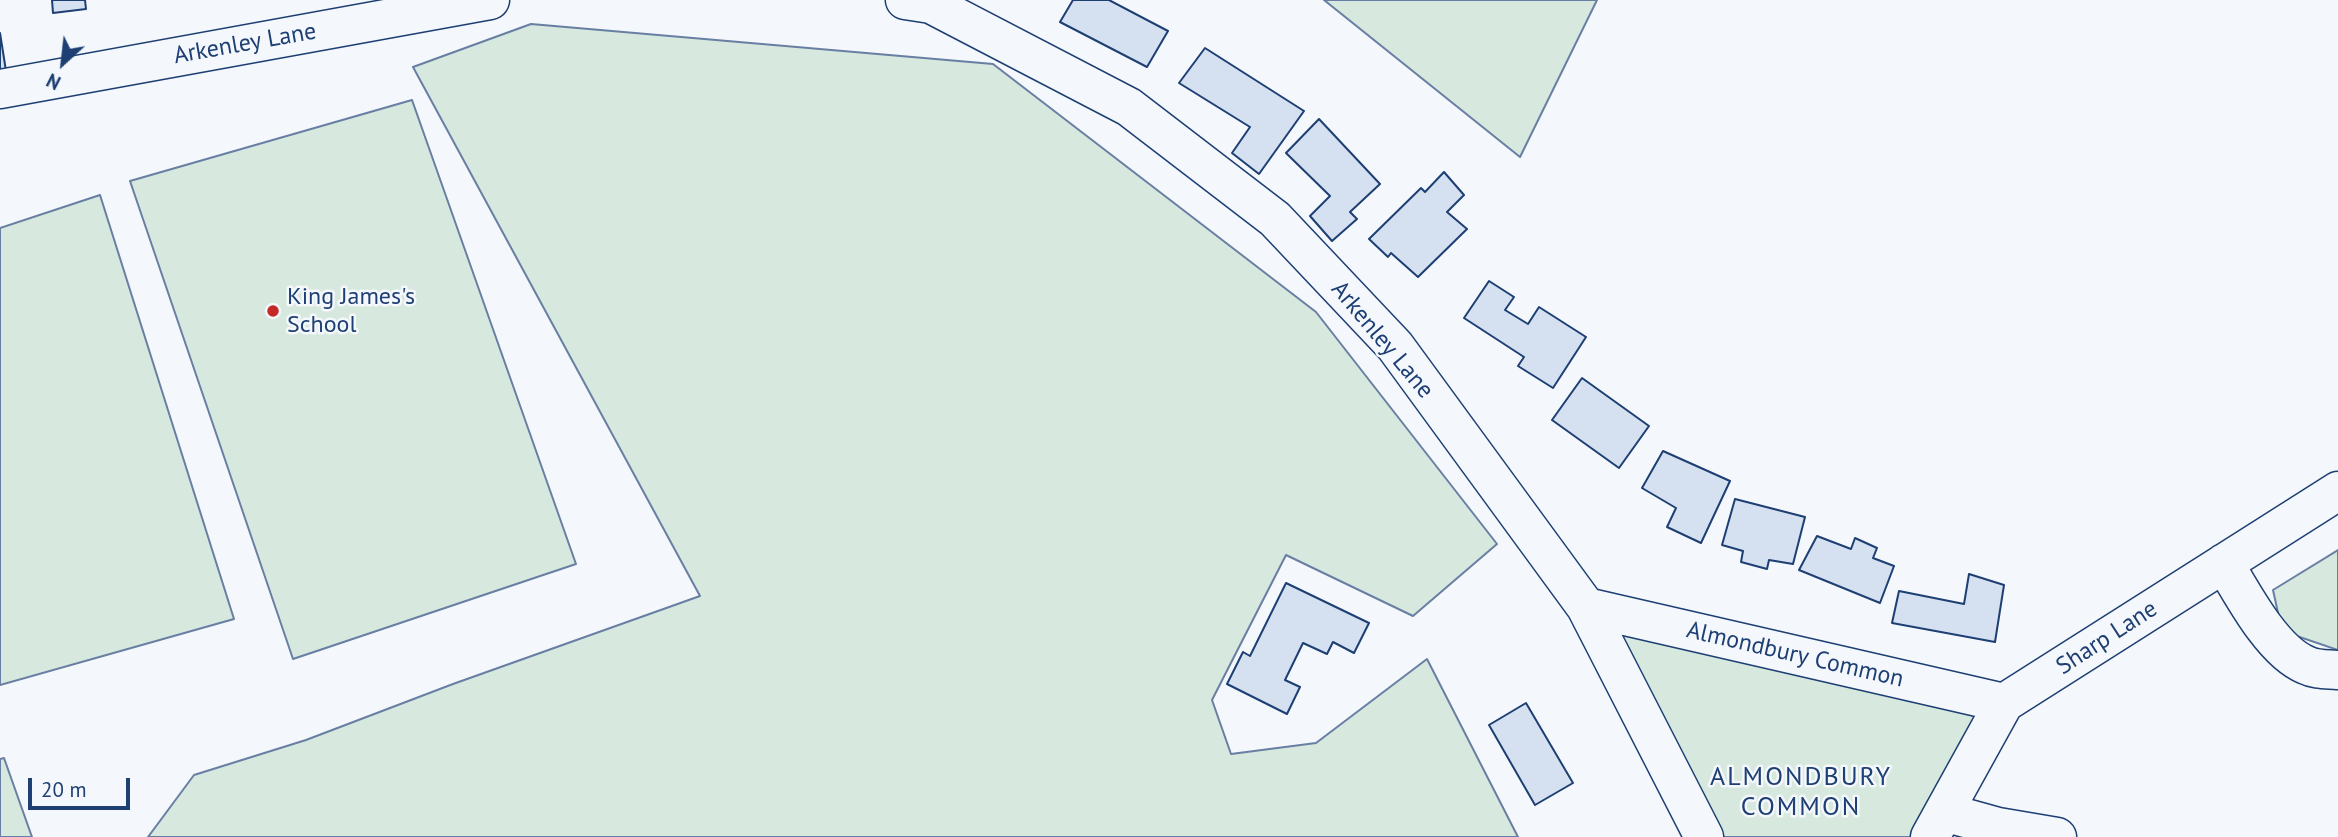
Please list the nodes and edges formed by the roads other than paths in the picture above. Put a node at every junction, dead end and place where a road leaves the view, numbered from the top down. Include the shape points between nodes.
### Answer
1 (490, 0) edge
2 (905, 0) edge
3 (0, 89) edge
4 (2338, 491) edge
5 (2224, 563) junction
6 (1586, 607) junction
7 (2338, 670) edge
8 (2004, 703) junction
9 (1937, 825) edge
10 (1704, 837) edge
11 (2057, 837) edge

1 - 3 street, Arkenley Lane
2 - 6 street, Arkenley Lane via 931,4 1129,107 1275,219 1395,346
4 - 5 street, Sharp Lane
5 - 7 street via 2255,614 2286,651 2304,665
5 - 8 street, Sharp Lane
6 - 8 street, Almondbury Common
6 - 10 street, Arkenley Lane
8 - 9 street, Sharp Lane
9 - 11 street via 1998,827

